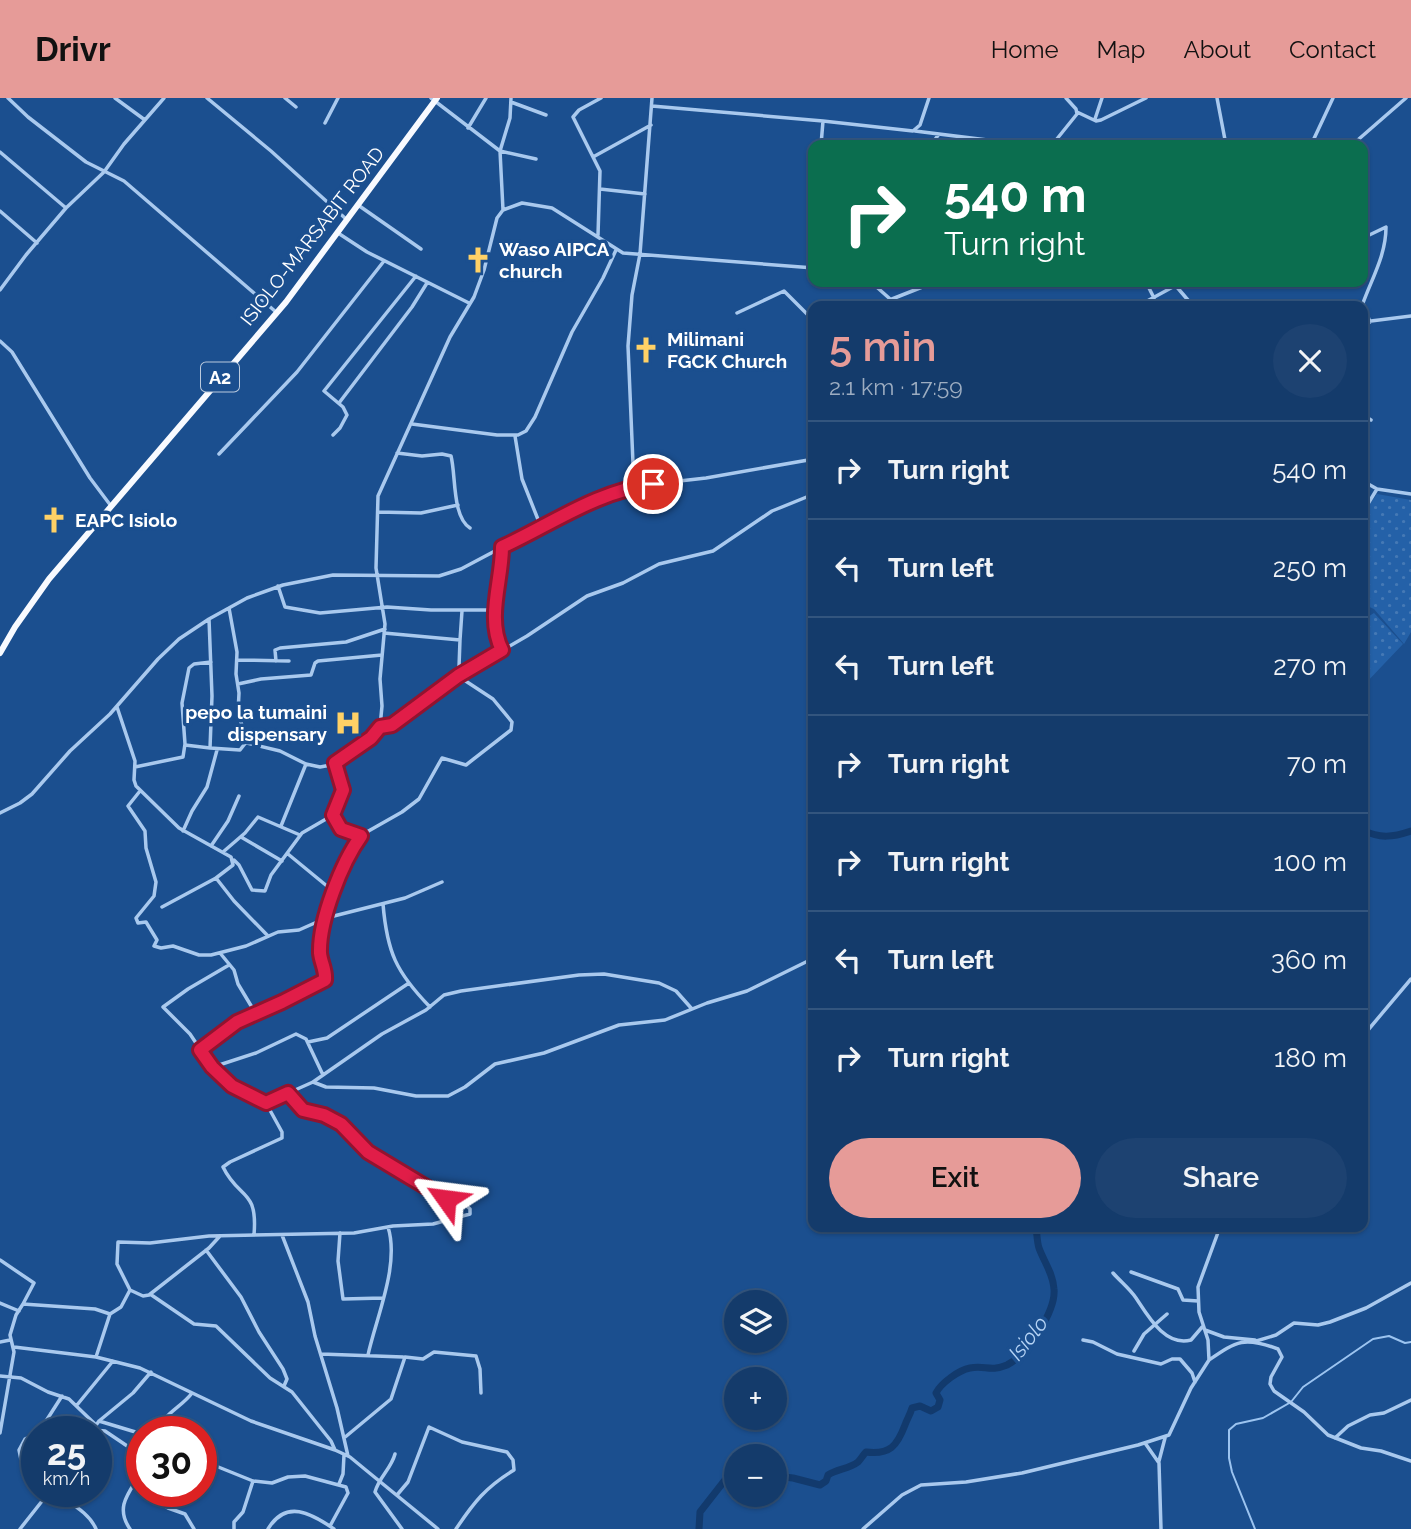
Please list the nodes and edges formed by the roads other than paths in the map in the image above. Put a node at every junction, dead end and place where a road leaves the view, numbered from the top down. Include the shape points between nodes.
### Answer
1 (8, 98) edge
2 (116, 98) edge
3 (164, 98) edge
4 (285, 98) edge
5 (338, 98) edge
6 (486, 98) edge
7 (652, 98) edge
8 (929, 98) edge
9 (1066, 98) edge
10 (1102, 98) edge
11 (1146, 98) edge
12 (1217, 98) edge
13 (1333, 98) edge
14 (1406, 98) edge
15 (209, 99) edge
16 (434, 99) edge
17 (597, 99) edge
18 (511, 100) edge
19 (652, 106) junction
20 (296, 107) dead end
21 (1077, 112) junction
22 (546, 115) dead end
23 (145, 120) junction
24 (1095, 120) junction
25 (823, 121) junction
26 (325, 123) dead end
27 (651, 125) junction
28 (468, 128) junction
29 (913, 131) junction
30 (939, 134) junction
31 (821, 140) edge
32 (935, 140) edge
33 (987, 140) edge
34 (1056, 140) edge
35 (1225, 140) edge
36 (1313, 140) edge
37 (1358, 140) edge
38 (500, 151) junction
39 (0, 152) edge
40 (593, 157) junction
41 (536, 159) dead end
42 (104, 172) junction
43 (600, 189) junction
44 (645, 194) junction
45 (358, 205) junction
46 (66, 208) junction
47 (503, 210) junction
48 (0, 211) edge
49 (6, 216) junction
50 (347, 220) junction
51 (0, 221) edge
52 (338, 233) junction
53 (598, 236) junction
54 (1368, 236) edge
55 (37, 243) junction
56 (421, 249) dead end
57 (616, 250) junction
58 (640, 254) junction
59 (384, 261) junction
60 (808, 268) edge
61 (416, 276) junction
62 (427, 283) junction
63 (877, 287) edge
64 (922, 287) edge
65 (1148, 287) edge
66 (1174, 287) edge
67 (1177, 287) edge
68 (0, 290) edge
69 (1154, 298) junction
70 (892, 299) joint
71 (1148, 301) edge
72 (1189, 301) edge
73 (1364, 301) edge
74 (469, 303) junction
75 (276, 312) junction
76 (737, 313) dead end
77 (808, 315) edge
78 (1411, 316) edge
79 (1368, 317) edge
80 (1370, 322) joint
81 (0, 341) edge
82 (339, 403) junction
83 (1368, 418) edge
84 (1371, 420) dead end
85 (412, 424) junction
86 (333, 435) dead end
87 (515, 436) junction
88 (397, 453) junction
89 (219, 454) dead end
90 (808, 460) edge
91 (1368, 484) edge
92 (634, 487) junction
93 (1377, 489) junction
94 (1411, 494) edge
95 (808, 496) edge
96 (1368, 504) edge
97 (458, 505) junction
98 (111, 506) junction
99 (378, 512) junction
100 (541, 527) junction
101 (470, 528) dead end
102 (502, 547) junction
103 (376, 575) junction
104 (278, 586) junction
105 (382, 607) junction
106 (229, 608) junction
107 (495, 610) junction
108 (462, 611) junction
109 (209, 619) junction
110 (384, 631) junction
111 (460, 640) junction
112 (502, 650) junction
113 (0, 653) edge
114 (382, 655) junction
115 (237, 660) junction
116 (276, 661) junction
117 (289, 661) dead end
118 (211, 662) junction
119 (459, 675) junction
120 (238, 684) junction
121 (117, 707) junction
122 (380, 727) junction
123 (247, 743) junction
124 (185, 745) junction
125 (210, 748) junction
126 (218, 750) junction
127 (335, 763) junction
128 (306, 764) junction
129 (135, 767) junction
130 (141, 791) junction
131 (239, 796) dead end
132 (0, 813) edge
133 (333, 815) junction
134 (281, 827) junction
135 (183, 831) junction
136 (300, 835) junction
137 (361, 836) junction
138 (241, 837) junction
139 (211, 846) junction
140 (223, 852) junction
141 (288, 854) junction
142 (234, 860) junction
143 (282, 861) junction
144 (216, 878) junction
145 (442, 882) dead end
146 (333, 891) junction
147 (383, 903) junction
148 (162, 907) dead end
149 (326, 918) junction
150 (268, 936) junction
151 (220, 953) junction
152 (808, 961) edge
153 (229, 965) junction
154 (1411, 979) edge
155 (409, 983) junction
156 (430, 1007) junction
157 (692, 1009) junction
158 (256, 1014) junction
159 (1368, 1030) edge
160 (308, 1042) junction
161 (200, 1050) junction
162 (212, 1067) junction
163 (323, 1075) junction
164 (313, 1082) junction
165 (288, 1093) junction
166 (266, 1103) junction
167 (388, 1227) junction
168 (1218, 1232) edge
169 (340, 1233) junction
170 (254, 1235) junction
171 (282, 1235) junction
172 (220, 1236) junction
173 (206, 1250) junction
174 (0, 1260) edge
175 (1131, 1272) dead end
176 (1113, 1273) dead end
177 (1411, 1283) edge
178 (130, 1290) junction
179 (150, 1294) junction
180 (383, 1298) junction
181 (1198, 1301) junction
182 (0, 1303) edge
183 (23, 1304) junction
184 (19, 1311) junction
185 (110, 1314) junction
186 (1167, 1314) dead end
187 (1154, 1324) junction
188 (1204, 1328) junction
189 (10, 1340) junction
190 (1083, 1340) dead end
191 (1258, 1340) junction
192 (0, 1342) edge
193 (1251, 1343) junction
194 (14, 1347) junction
195 (1134, 1351) dead end
196 (321, 1354) junction
197 (368, 1355) junction
198 (96, 1357) junction
199 (405, 1357) junction
200 (1209, 1360) junction
201 (113, 1361) junction
202 (151, 1372) junction
203 (0, 1376) edge
204 (9, 1377) junction
205 (1195, 1381) junction
206 (284, 1386) junction
207 (192, 1393) junction
208 (481, 1393) dead end
209 (62, 1396) junction
210 (1411, 1400) edge
211 (77, 1406) junction
212 (49, 1416) edge
213 (90, 1416) edge
214 (104, 1416) edge
215 (167, 1416) edge
216 (0, 1433) edge
217 (1165, 1436) junction
218 (344, 1437) junction
219 (1335, 1438) junction
220 (1145, 1443) junction
221 (335, 1450) junction
222 (395, 1454) dead end
223 (346, 1455) junction
224 (1411, 1461) edge
225 (1159, 1463) junction
226 (217, 1466) edge
227 (378, 1480) junction
228 (253, 1481) junction
229 (339, 1483) junction
230 (397, 1495) junction
231 (126, 1500) edge
232 (37, 1507) edge
233 (76, 1507) edge
234 (168, 1507) edge
235 (332, 1528) edge
236 (20, 1529) edge
237 (96, 1529) edge
238 (130, 1529) edge
239 (194, 1529) edge
240 (233, 1529) edge
241 (268, 1529) edge
242 (402, 1529) edge
243 (438, 1529) edge
244 (456, 1529) edge
245 (863, 1529) edge
246 (1161, 1529) edge

1 - 42 street
2 - 23 street
3 - 23 street
4 - 20 street
5 - 26 street
6 - 28 street
7 - 19 street
8 - 29 street via 920,125
9 - 21 street
10 - 24 street
11 - 24 street
12 - 35 street
13 - 36 street
14 - 37 street
15 - 50 street
16 - 28 street
16 - 45 highway, ISIOLO-MARSABIT ROAD / A2
17 - 40 street via 573,117
18 - 22 street
18 - 38 street
19 - 25 street
19 - 27 street
21 - 24 street
21 - 34 street
23 - 42 street
25 - 29 street
25 - 31 street
27 - 40 street
27 - 44 street
28 - 38 street
29 - 30 street
30 - 32 street
30 - 33 street
38 - 41 street
38 - 47 street
39 - 46 street
40 - 43 street via 600,171
42 - 46 street
42 - 75 street via 124,181
43 - 44 street
43 - 53 street
44 - 58 street
45 - 50 highway, ISIOLO-MARSABIT ROAD / A2
45 - 56 street
46 - 55 street
47 - 53 street via 519,203 542,205
47 - 74 street via 482,278
48 - 49 street
49 - 51 street
49 - 55 street
50 - 52 highway, ISIOLO-MARSABIT ROAD / A2
52 - 59 street
52 - 75 highway, ISIOLO-MARSABIT ROAD / A2
53 - 57 street
54 - 73 street via 1386,227 1382,255
55 - 68 street
57 - 58 street
57 - 87 street via 572,332 533,422
58 - 60 street
58 - 92 street via 628,346
59 - 61 street
59 - 89 street via 297,372
61 - 62 street
61 - 82 street via 327,386 324,391
62 - 74 street
62 - 82 street
63 - 70 street
64 - 70 street
65 - 69 street
66 - 69 street
67 - 72 street
69 - 71 street
74 - 85 street
75 - 98 highway, ISIOLO-MARSABIT ROAD / A2
76 - 77 street via 784,291
78 - 80 street
79 - 80 street
81 - 98 street via 12,352
82 - 86 street via 347,417
83 - 84 street
85 - 87 street
85 - 88 street
87 - 100 street via 522,479
88 - 97 street via 450,455
88 - 99 street via 381,487
90 - 92 street
91 - 93 street
92 - 100 street via 594,500
93 - 94 street
93 - 96 street
95 - 112 street via 772,511 713,551 659,564 587,596
97 - 99 street via 421,513
97 - 101 street
98 - 113 highway, ISIOLO-MARSABIT ROAD / A2 via 31,602
99 - 103 street
100 - 102 street
102 - 103 street via 439,576
102 - 107 street
103 - 104 street via 333,575
103 - 105 street
104 - 105 street via 284,606 296,610 323,613
104 - 106 street
105 - 108 street
105 - 110 street
106 - 109 street
106 - 115 street
107 - 108 street
107 - 112 street
108 - 111 street
109 - 118 street
109 - 121 street via 164,653
110 - 111 street
110 - 114 street
110 - 116 street via 346,642 280,648 275,650
111 - 119 street
112 - 119 street
114 - 120 street via 318,661 311,675
114 - 122 street
115 - 116 street
115 - 120 street
116 - 117 street
118 - 124 street via 189,668 181,709
118 - 125 street
119 - 122 street via 392,725
119 - 137 street via 498,704 512,722 511,730 466,765 440,759 416,801
120 - 123 street via 238,717
121 - 129 street
121 - 132 street via 32,794
122 - 127 street
123 - 126 street via 240,750
123 - 128 street via 280,751
124 - 125 street
124 - 129 street via 182,759
125 - 126 street
126 - 135 street via 207,787
127 - 128 street via 318,768
127 - 133 street via 343,790
128 - 134 street
129 - 130 street via 134,780
130 - 135 street
130 - 151 street via 128,806 145,832 156,883 154,896 136,919 149,925 156,937 154,946 176,946 204,955
131 - 139 street
133 - 136 street
133 - 137 street via 341,829
134 - 136 street
134 - 138 street via 258,817
135 - 139 street
136 - 141 street
137 - 146 street
138 - 140 street
138 - 143 street
139 - 140 street
140 - 142 street
141 - 143 street
141 - 146 street
142 - 143 street via 251,889 258,892 267,890
142 - 144 street
144 - 148 street
144 - 150 street
145 - 147 street
146 - 149 street
147 - 149 street
147 - 155 street via 390,950
149 - 150 street
149 - 158 street via 320,955 325,980
150 - 151 street
151 - 153 street
152 - 157 street via 747,991
153 - 158 street
153 - 161 street via 163,1007
154 - 159 street
155 - 156 street
155 - 160 street via 327,1038
156 - 157 street via 444,995 461,991 593,974 659,983 676,991
156 - 163 street
157 - 164 street via 665,1020 612,1027 544,1053 495,1064 448,1096 416,1096 374,1087 326,1087
158 - 161 street via 232,1025
160 - 162 street via 294,1034
160 - 163 street
161 - 162 street
162 - 166 street via 235,1088
163 - 164 street
164 - 165 street
165 - 166 street
165 - 167 street via 303,1110 341,1124 368,1152 471,1211 433,1224
166 - 170 street via 282,1138 223,1167 251,1199
167 - 169 street
167 - 180 street via 391,1252
168 - 181 street via 1200,1279
169 - 171 street
169 - 180 street via 342,1299
170 - 171 street
170 - 172 street
171 - 196 street via 308,1303
172 - 173 street
172 - 178 street via 118,1242 117,1264
173 - 179 street
173 - 206 street via 241,1297 283,1369
174 - 183 street via 34,1283
175 - 181 street via 1178,1289 1183,1300
176 - 187 street
177 - 191 street via 1331,1322 1294,1323
178 - 179 street
178 - 185 street via 121,1307
179 - 206 street via 194,1324 216,1325
180 - 197 street
181 - 188 street
182 - 184 street
183 - 184 street
183 - 185 street
184 - 189 street
185 - 198 street
186 - 187 street
187 - 188 street via 1169,1337 1185,1342
187 - 195 street
188 - 191 street via 1224,1337
188 - 200 street
189 - 192 street
189 - 194 street
190 - 205 street via 1161,1364 1180,1359
191 - 193 street
193 - 200 street via 1232,1344
193 - 219 street via 1281,1351 1281,1361 1270,1377 1271,1388
194 - 198 street
194 - 204 street
196 - 197 street
196 - 218 street
197 - 199 street
198 - 201 street
199 - 208 street via 423,1359 434,1352 476,1356
199 - 218 street via 391,1399
200 - 205 street
201 - 202 street
201 - 211 street
202 - 207 street
202 - 214 street
203 - 204 street
204 - 209 street
204 - 216 street
205 - 217 street via 1174,1428
206 - 221 street
207 - 215 street
207 - 221 street via 251,1421
209 - 211 street
209 - 212 street
210 - 219 street via 1348,1426
211 - 213 street
217 - 220 street
217 - 225 street
218 - 223 street
219 - 224 street
220 - 225 street
220 - 245 street via 992,1478 921,1485 902,1495
221 - 223 street
222 - 227 street via 391,1467
223 - 227 street
223 - 229 street
225 - 246 street
226 - 228 street
227 - 230 street
227 - 242 street via 375,1492
228 - 229 street via 272,1483 304,1476
228 - 240 street
229 - 235 street via 348,1493
230 - 243 street
230 - 244 street via 408,1482 429,1427 462,1442 507,1452 514,1470 476,1499
231 - 238 street via 121,1514
232 - 236 street
233 - 237 street
234 - 239 street via 186,1514
235 - 241 street via 319,1518 285,1511

